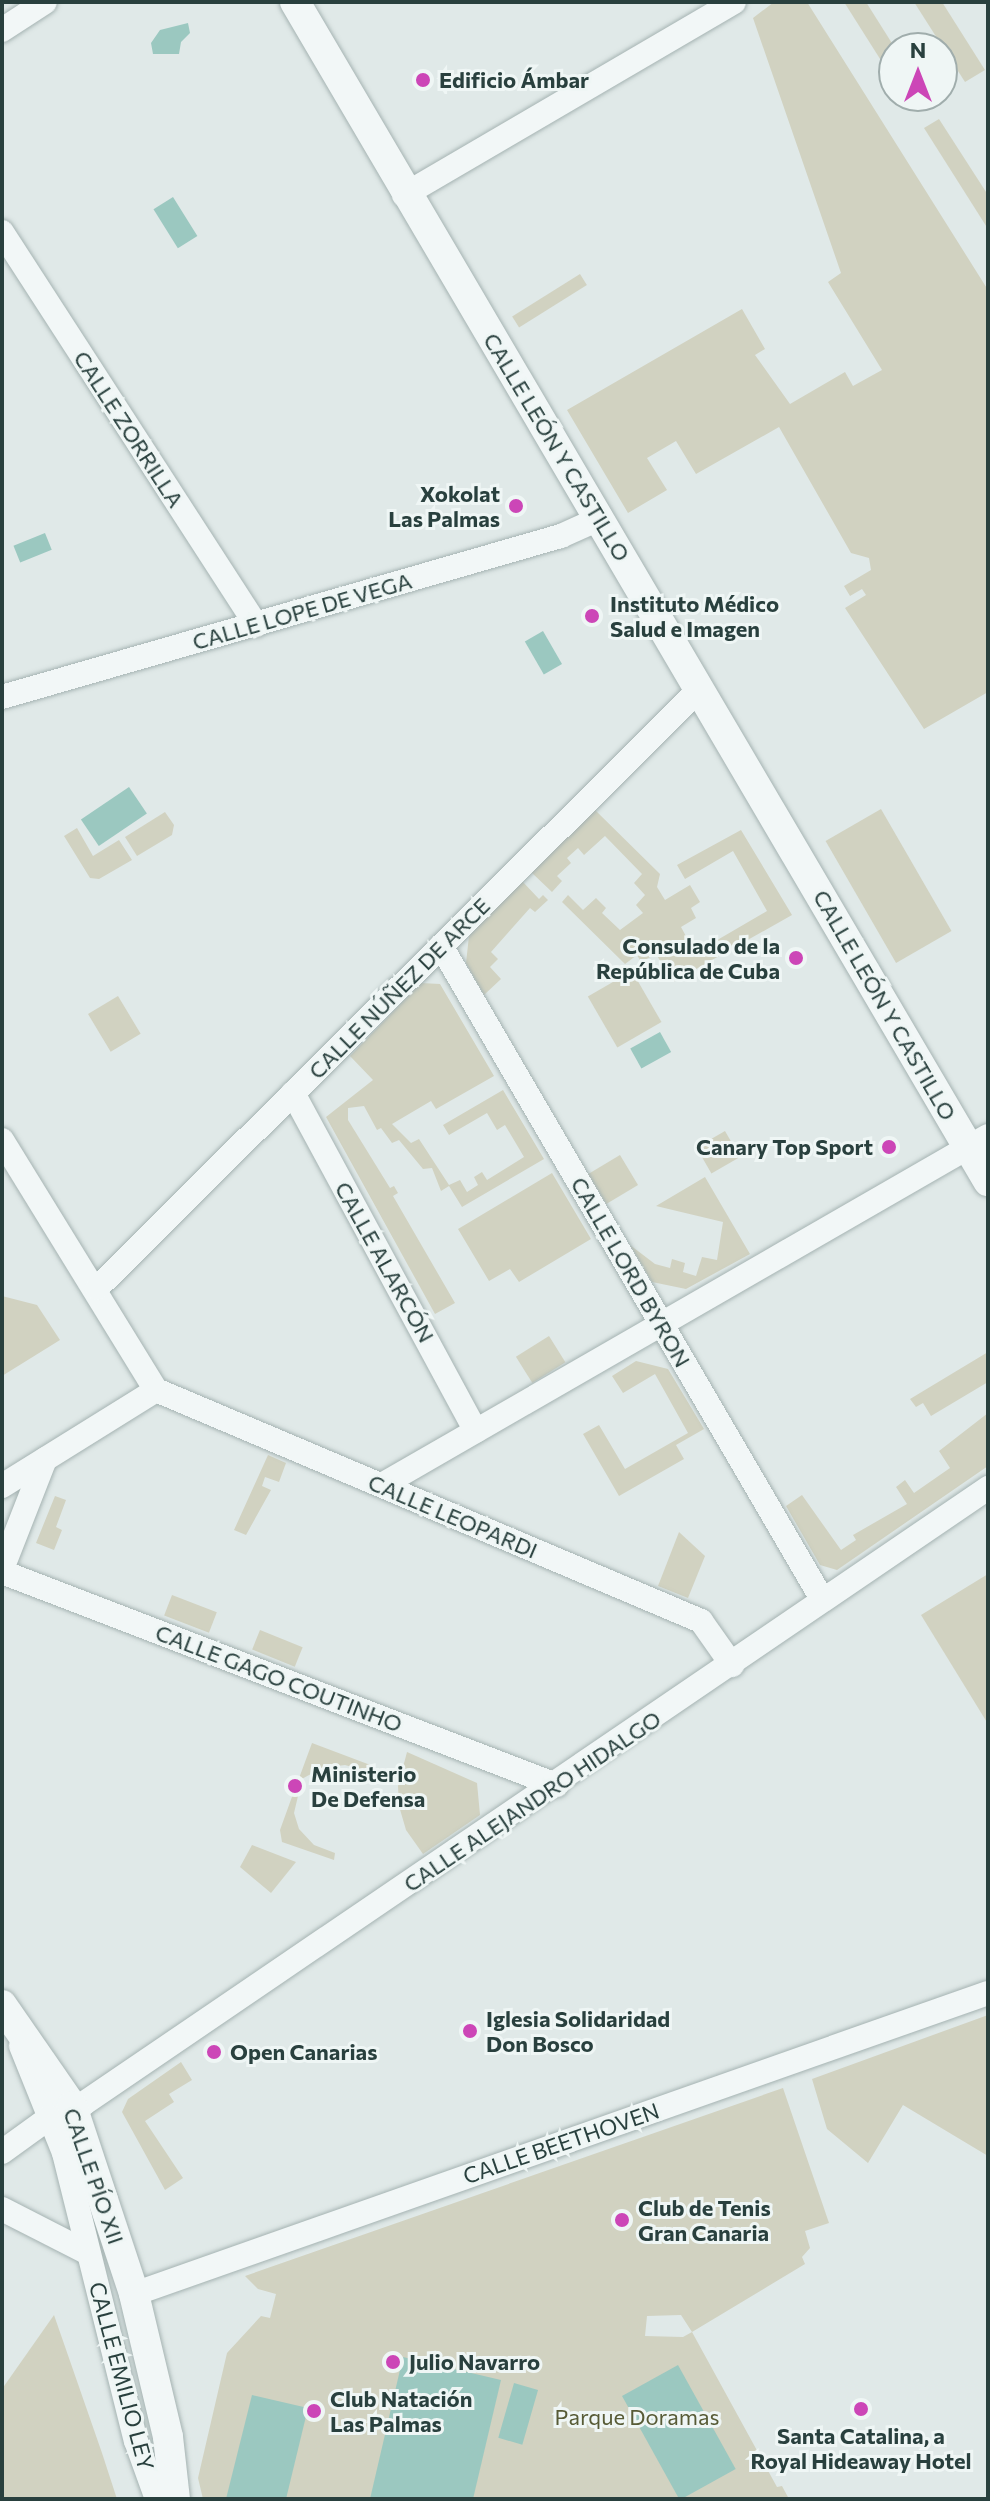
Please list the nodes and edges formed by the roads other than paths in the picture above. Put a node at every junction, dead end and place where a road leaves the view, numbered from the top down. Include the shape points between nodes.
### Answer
1 (45, 2) edge
2 (295, 2) edge
3 (733, 3) edge
4 (2, 30) edge
5 (404, 195) junction
6 (2, 232) edge
7 (601, 518) junction
8 (256, 625) junction
9 (701, 688) junction
10 (2, 697) edge
11 (441, 946) junction
12 (293, 1093) junction
13 (2, 1140) edge
14 (978, 1141) edge
15 (988, 1181) edge
16 (97, 1288) junction
17 (661, 1323) junction
18 (156, 1390) junction
19 (476, 1431) junction
20 (45, 1459) junction
21 (382, 1485) junction
22 (2, 1486) edge
23 (988, 1488) edge
24 (2, 1570) edge
25 (822, 1599) junction
26 (732, 1665) junction
27 (556, 1785) junction
28 (988, 1993) edge
29 (8, 2015) edge
30 (61, 2112) junction
31 (2, 2152) edge
32 (2, 2209) edge
33 (88, 2253) junction
34 (134, 2294) junction
35 (157, 2499) edge
36 (175, 2499) edge

1 - 4 street
2 - 5 street, CALLE LEÓN Y CASTILLO
3 - 5 street
5 - 7 street, CALLE LEÓN Y CASTILLO
6 - 8 street, CALLE ZORRILLA
7 - 8 street, CALLE LOPE DE VEGA via 561,536
7 - 9 street, CALLE LEÓN Y CASTILLO
8 - 10 street, CALLE LOPE DE VEGA
9 - 11 street, CALLE NÚÑEZ DE ARCE
9 - 14 street, CALLE LEÓN Y CASTILLO
11 - 12 street, CALLE NÚÑEZ DE ARCE
11 - 17 street, CALLE LORD BYRON
12 - 16 street, CALLE NÚÑEZ DE ARCE
12 - 19 street, CALLE ALARCÓN
13 - 16 street
14 - 15 street, CALLE LEÓN Y CASTILLO
14 - 17 street
16 - 18 street
17 - 19 street
17 - 25 street, CALLE LORD BYRON
18 - 20 street
18 - 21 street, CALLE LEOPARDI
19 - 21 street
20 - 22 street
20 - 24 street, CALLE GAGO COUTINHO
21 - 26 street, CALLE LEOPARDI via 701,1621
23 - 25 street, CALLE ALEJANDRO HIDALGO
24 - 27 street, CALLE GAGO COUTINHO
25 - 26 street, CALLE ALEJANDRO HIDALGO
26 - 27 street, CALLE ALEJANDRO HIDALGO
27 - 30 street, CALLE ALEJANDRO HIDALGO via 83,2104
28 - 34 street, CALLE BEETHOVEN
29 - 30 street, CALLE PÍO XII
30 - 31 street, CALLE ALEJANDRO HIDALGO
30 - 33 street, CALLE PÍO XII via 64,2153
30 - 34 street, CALLE PÍO XII
32 - 33 street
33 - 35 street, CALLE EMILIO LEY via 136,2441
34 - 36 street, CALLE EMILIO LEY via 168,2437

